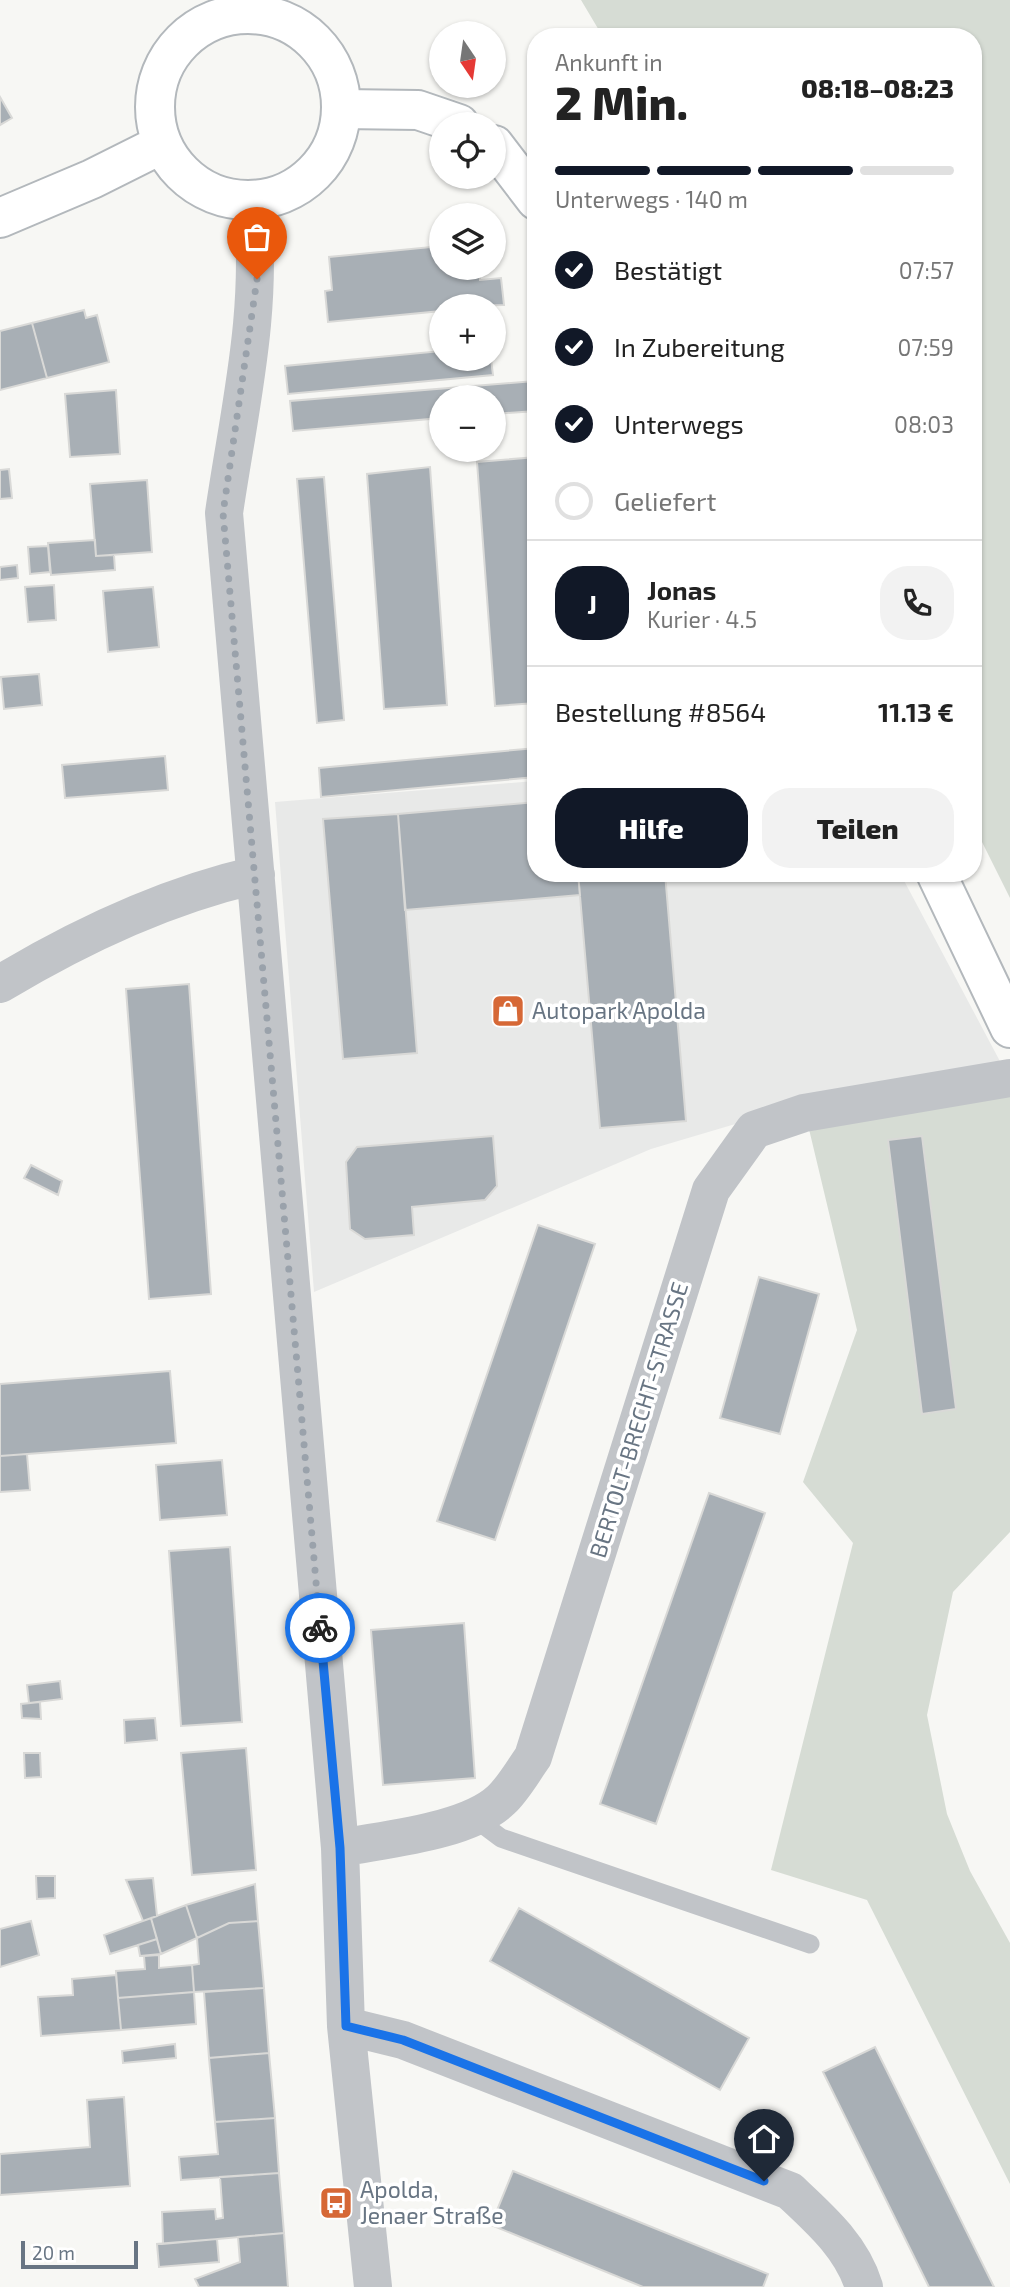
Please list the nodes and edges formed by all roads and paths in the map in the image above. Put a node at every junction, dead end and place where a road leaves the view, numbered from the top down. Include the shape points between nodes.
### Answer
1 (236, 7) edge
2 (342, 109) junction
3 (429, 114) edge
4 (162, 144) junction
5 (506, 161) edge
6 (527, 189) edge
7 (251, 200) junction
8 (0, 218) edge
9 (256, 875) junction
10 (940, 882) edge
11 (0, 984) edge
12 (1010, 1028) edge
13 (1010, 1079) edge
14 (473, 1817) junction
15 (340, 1848) junction
16 (810, 1944) dead end
17 (346, 2026) junction
18 (373, 2287) edge
19 (864, 2287) edge

1 - 2 main road via 290,23 311,38 328,58
1 - 4 main road via 186,38 167,60 157,87
2 - 3 main road
2 - 7 main road via 337,136 324,162 279,195
4 - 7 main road via 177,167 198,185 223,197
4 - 8 main road
5 - 6 main road
7 - 9 street via 254,309 223,513
9 - 11 street via 156,906 67,944
9 - 15 street
10 - 12 main road
13 - 14 street, BERTOLT-BRECHT-STRASSE via 804,1113 754,1130 711,1190 533,1757 500,1801
14 - 15 street, BERTOLT-BRECHT-STRASSE
14 - 16 lane via 501,1838
15 - 17 street
17 - 18 street
17 - 19 street via 403,2040 790,2191 829,2227

